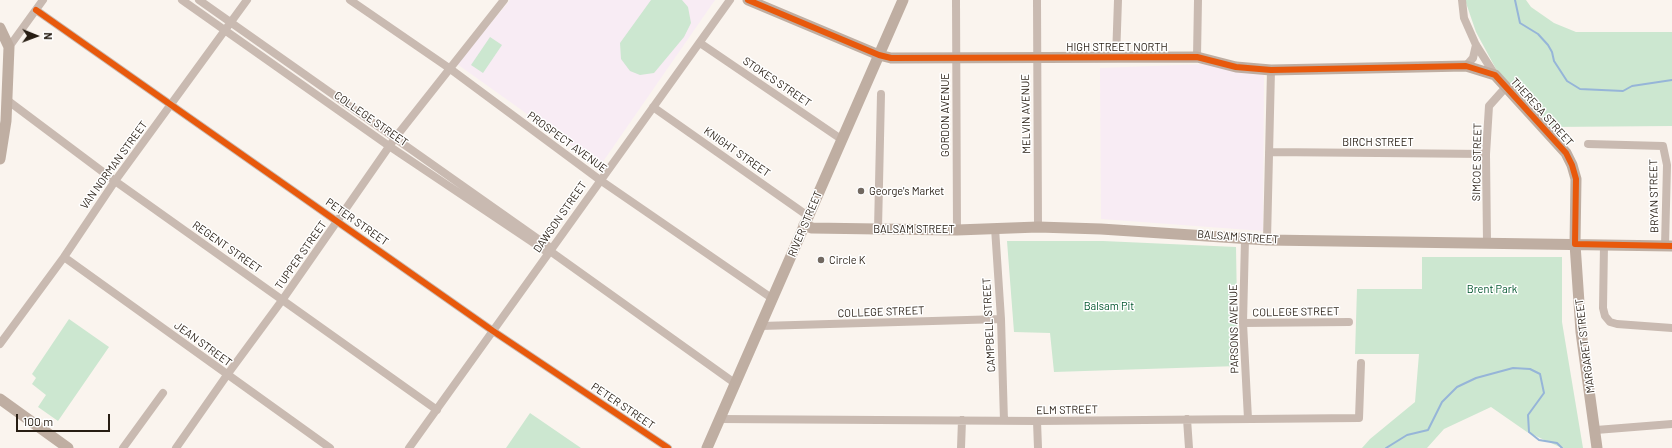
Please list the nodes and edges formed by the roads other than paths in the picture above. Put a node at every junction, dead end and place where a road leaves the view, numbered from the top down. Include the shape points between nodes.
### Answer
1 (43, 0) edge
2 (182, 0) edge
3 (199, 0) edge
4 (247, 0) edge
5 (350, 0) edge
6 (504, 0) edge
7 (730, 0) edge
8 (748, 0) edge
9 (903, 0) edge
10 (956, 0) edge
11 (1037, 0) edge
12 (1118, 0) edge
13 (1198, 0) edge
14 (1462, 0) edge
15 (36, 10) junction
16 (230, 22) junction
17 (0, 28) edge
18 (225, 30) junction
19 (700, 43) junction
20 (1476, 45) junction
21 (9, 47) junction
22 (879, 55) junction
23 (1197, 57) junction
24 (1036, 58) junction
25 (1116, 58) junction
26 (955, 59) junction
27 (1466, 66) junction
28 (448, 68) junction
29 (1270, 70) junction
30 (1495, 75) junction
31 (1506, 87) junction
32 (881, 94) dead end
33 (7, 100) junction
34 (172, 105) junction
35 (342, 107) junction
36 (653, 107) junction
37 (395, 138) junction
38 (841, 139) junction
39 (1588, 144) dead end
40 (389, 146) junction
41 (1663, 146) joint
42 (1269, 152) junction
43 (1486, 154) junction
44 (0, 159) edge
45 (1572, 165) joint
46 (1670, 165) edge
47 (600, 180) junction
48 (115, 181) junction
49 (806, 220) junction
50 (338, 221) junction
51 (1038, 227) junction
52 (994, 228) junction
53 (878, 229) junction
54 (957, 230) junction
55 (1245, 239) junction
56 (1267, 240) junction
57 (1487, 243) junction
58 (1575, 244) junction
59 (1604, 245) junction
60 (1669, 246) edge
61 (550, 251) junction
62 (64, 257) junction
63 (283, 299) junction
64 (773, 299) junction
65 (1001, 319) junction
66 (1349, 322) dead end
67 (1243, 323) junction
68 (761, 326) junction
69 (1672, 328) edge
70 (493, 331) junction
71 (0, 344) edge
72 (1361, 363) dead end
73 (226, 375) junction
74 (736, 384) junction
75 (163, 393) dead end
76 (0, 399) edge
77 (437, 410) junction
78 (720, 419) junction
79 (1187, 419) junction
80 (1248, 419) junction
81 (962, 420) junction
82 (1004, 421) junction
83 (1037, 421) junction
84 (1672, 424) edge
85 (1596, 430) junction
86 (324, 447) edge
87 (67, 448) edge
88 (123, 448) edge
89 (176, 448) edge
90 (409, 448) edge
91 (668, 448) edge
92 (707, 448) edge
93 (962, 448) edge
94 (1038, 448) edge
95 (1189, 448) edge
96 (1597, 448) edge

1 - 15 street
2 - 18 street, COLLEGE STREET
3 - 16 street, COLLEGE STREET
4 - 16 street, VAN NORMAN STREET
5 - 28 street, PROSPECT AVENUE
6 - 28 street, TUPPER STREET
7 - 19 street, DAWSON STREET
8 - 22 main road, HIGH STREET NORTH
9 - 22 main road, RIVER STREET
10 - 26 street, GORDON AVENUE
11 - 24 street, MELVIN AVENUE
12 - 25 street
13 - 23 street
14 - 20 street, THERESA STREET via 1464,18
15 - 21 street
15 - 34 street, PETER STREET
16 - 18 street, VAN NORMAN STREET
16 - 35 street, COLLEGE STREET
17 - 21 main road
18 - 34 street, VAN NORMAN STREET
18 - 35 street, COLLEGE STREET
19 - 36 street, DAWSON STREET
19 - 38 street, STOKES STREET
20 - 27 street via 1473,58
20 - 30 street, THERESA STREET
21 - 33 main road
22 - 26 main road, HIGH STREET NORTH via 891,58
22 - 38 main road, RIVER STREET
23 - 25 main road, HIGH STREET NORTH
23 - 29 main road, HIGH STREET NORTH via 1236,67
24 - 25 main road, HIGH STREET NORTH
24 - 26 main road, HIGH STREET NORTH
24 - 51 street, MELVIN AVENUE
26 - 54 street, GORDON AVENUE
27 - 29 main road, HIGH STREET NORTH
27 - 30 main road, HIGH STREET NORTH
28 - 37 street, TUPPER STREET
28 - 47 street, PROSPECT AVENUE
29 - 42 street
30 - 31 main road, THERESA STREET
31 - 43 street, SIMCOE STREET via 1490,106
31 - 45 main road, THERESA STREET via 1566,153
32 - 53 street
33 - 44 main road via 5,135
33 - 48 street, REGENT STREET
34 - 48 street, VAN NORMAN STREET
34 - 50 street, PETER STREET
35 - 37 street, COLLEGE STREET
35 - 40 street, COLLEGE STREET
36 - 47 street, DAWSON STREET
36 - 49 street, KNIGHT STREET
37 - 40 street, TUPPER STREET
37 - 61 street, COLLEGE STREET via 548,246
38 - 49 main road, RIVER STREET
39 - 41 street, THERESA STREET
40 - 50 street, TUPPER STREET
40 - 61 street, COLLEGE STREET via 544,250
41 - 46 street, BRYAN STREET
42 - 43 street, BIRCH STREET
42 - 56 street
43 - 57 street, SIMCOE STREET
45 - 58 main road, MARGARET STREET via 1576,179
46 - 60 street, BRYAN STREET
47 - 61 street, DAWSON STREET
47 - 64 street, PROSPECT AVENUE
48 - 62 street, VAN NORMAN STREET
48 - 63 street, REGENT STREET
49 - 53 main road, BALSAM STREET via 812,228
49 - 64 main road, RIVER STREET
50 - 63 street, TUPPER STREET
50 - 70 street, PETER STREET
51 - 52 main road, BALSAM STREET
51 - 55 main road, BALSAM STREET
52 - 54 main road, BALSAM STREET
52 - 65 street, CAMPBELL STREET
53 - 54 main road, BALSAM STREET
55 - 56 main road, BALSAM STREET
55 - 67 street, PARSONS AVENUE
56 - 57 main road, BALSAM STREET
57 - 58 main road, BALSAM STREET
58 - 59 main road, BALSAM STREET
58 - 85 main road, MARGARET STREET via 1580,332
59 - 60 main road, BALSAM STREET
59 - 69 street via 1605,316 1610,322 1617,324
61 - 70 street, DAWSON STREET
61 - 74 street, COLLEGE STREET
62 - 71 street, VAN NORMAN STREET
62 - 73 street, JEAN STREET
63 - 73 street, TUPPER STREET
63 - 77 street, REGENT STREET
64 - 68 main road, RIVER STREET
65 - 68 street, COLLEGE STREET
65 - 82 street, CAMPBELL STREET
66 - 67 street, COLLEGE STREET
67 - 80 street, PARSONS AVENUE
68 - 74 main road, RIVER STREET
70 - 77 street, DAWSON STREET
70 - 91 street, PETER STREET
72 - 80 street, ELM STREET via 1359,418
73 - 86 street, JEAN STREET
73 - 89 street, TUPPER STREET
74 - 78 main road, RIVER STREET
75 - 88 street
76 - 87 main road
77 - 90 street, DAWSON STREET
78 - 81 street, ELM STREET
78 - 92 main road, RIVER STREET
79 - 80 street, ELM STREET
79 - 83 street, ELM STREET
79 - 95 street
81 - 82 street, ELM STREET
81 - 93 street
82 - 83 street, ELM STREET
83 - 94 street
84 - 85 street
85 - 96 main road, MARGARET STREET

